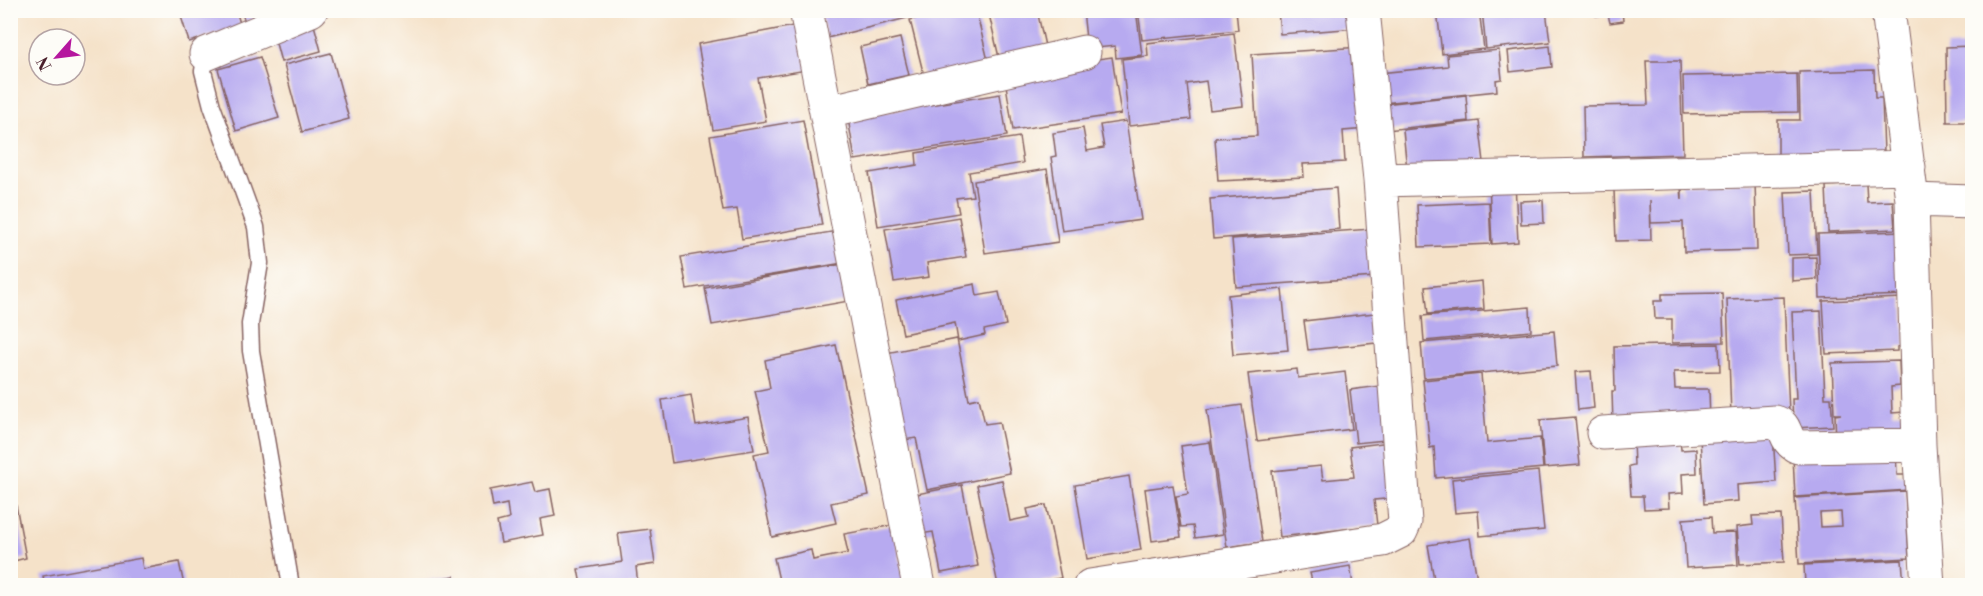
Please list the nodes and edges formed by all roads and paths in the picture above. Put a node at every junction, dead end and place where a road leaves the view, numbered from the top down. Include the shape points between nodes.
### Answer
1 (311, 10) edge
2 (806, 10) edge
3 (1364, 10) edge
4 (1888, 10) edge
5 (1084, 52) dead end
6 (206, 54) joint
7 (827, 112) junction
8 (1909, 167) junction
9 (1380, 180) junction
10 (1912, 200) junction
11 (1972, 202) edge
12 (1603, 433) dead end
13 (1919, 445) junction
14 (291, 585) edge
15 (919, 585) edge
16 (1090, 585) edge
17 (1928, 585) edge

1 - 6 street
2 - 7 street
3 - 9 street
4 - 8 street
5 - 7 street
6 - 14 lane via 203,71 212,106 256,227 261,264 250,324 251,351
7 - 15 street
8 - 9 street
8 - 10 street
9 - 16 street via 1406,522 1401,531 1383,540
10 - 11 street
10 - 13 street
12 - 13 street via 1775,422 1783,427 1788,441 1798,447
13 - 17 street

